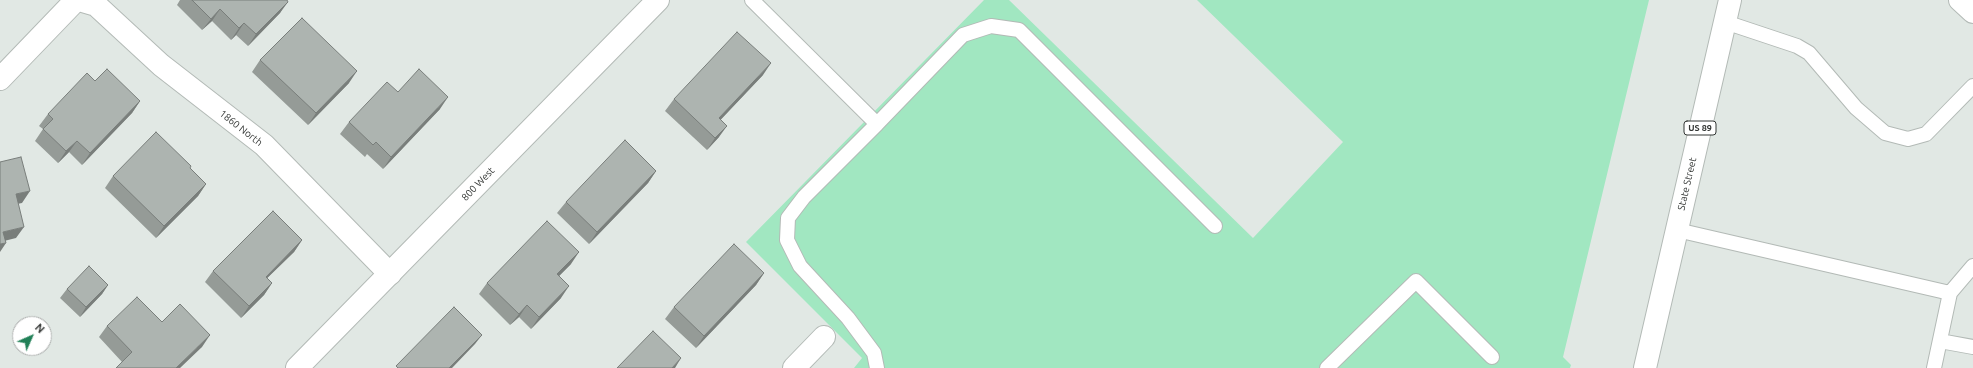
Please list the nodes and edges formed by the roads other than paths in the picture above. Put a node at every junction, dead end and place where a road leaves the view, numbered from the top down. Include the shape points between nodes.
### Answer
1 (78, 0) edge
2 (658, 0) edge
3 (752, 0) edge
4 (1730, 0) edge
5 (1960, 0) edge
6 (1973, 12) edge
7 (1725, 22) junction
8 (0, 79) edge
9 (1973, 86) edge
10 (877, 124) junction
11 (1215, 226) dead end
12 (1677, 230) junction
13 (1973, 266) edge
14 (390, 274) junction
15 (1950, 293) junction
16 (824, 337) dead end
17 (1940, 341) junction
18 (1973, 347) edge
19 (1492, 357) dead end
20 (297, 368) edge
21 (794, 368) edge
22 (877, 368) edge
23 (1327, 368) edge
24 (1645, 368) edge
25 (1934, 368) edge

1 - 8 street, 1860 North
1 - 14 street, 1860 North via 96,5 160,65 264,145
2 - 14 street, 800 West
3 - 10 lane
4 - 7 street, State Street / US 89
5 - 6 street
7 - 9 lane via 1796,46 1809,53 1856,108 1885,133 1908,139 1926,134
7 - 12 street, State Street / US 89
10 - 11 lane via 963,35 991,26 1019,30
10 - 22 lane via 804,196 788,218 788,240 800,266 848,318 874,353
12 - 15 lane
12 - 24 street, State Street / US 89
13 - 15 lane
14 - 20 street, 800 West
15 - 17 lane
16 - 21 street
17 - 18 lane
17 - 25 lane
19 - 23 lane via 1416,280

